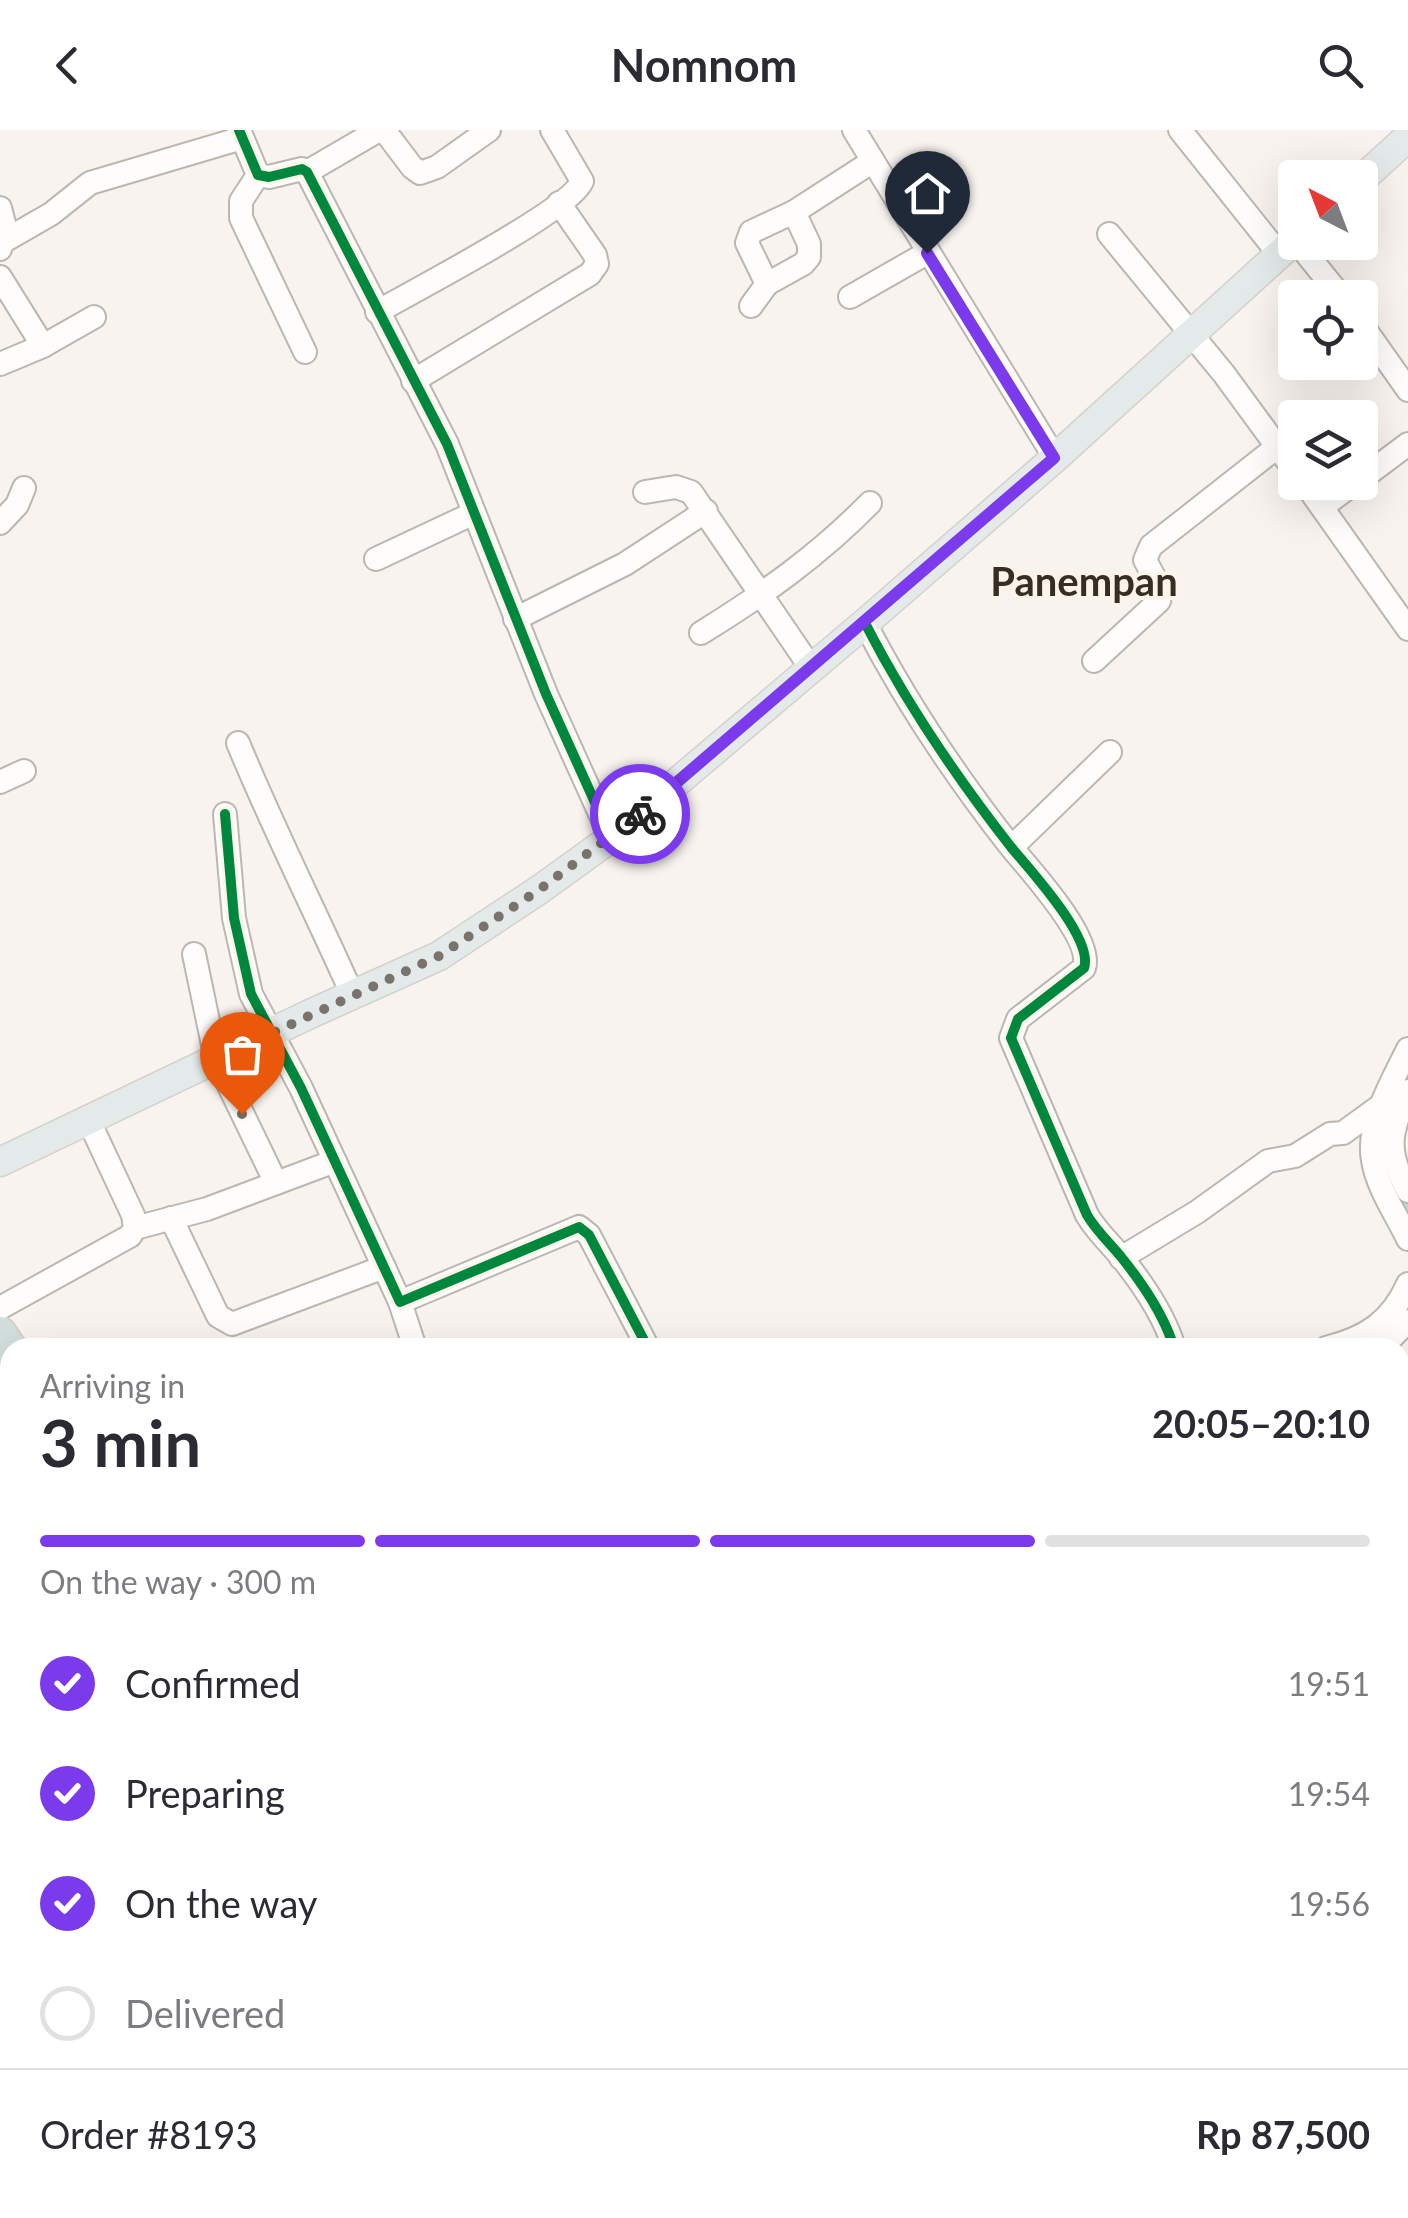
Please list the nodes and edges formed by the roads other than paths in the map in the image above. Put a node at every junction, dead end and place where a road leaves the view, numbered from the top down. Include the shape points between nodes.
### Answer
1 (381, 130) edge
2 (489, 130) edge
3 (552, 130) edge
4 (854, 130) edge
5 (1180, 130) edge
6 (241, 134) edge
7 (1408, 137) edge
8 (873, 161) junction
9 (1378, 164) edge
10 (308, 172) junction
11 (258, 175) junction
12 (560, 203) junction
13 (0, 208) edge
14 (794, 212) junction
15 (1278, 232) edge
16 (1110, 234) dead end
17 (2, 245) edge
18 (927, 253) junction
19 (1278, 257) edge
20 (1305, 260) edge
21 (0, 277) edge
22 (1325, 280) edge
23 (768, 284) junction
24 (850, 297) dead end
25 (750, 306) dead end
26 (377, 312) junction
27 (94, 316) dead end
28 (1191, 335) junction
29 (43, 346) junction
30 (1378, 348) edge
31 (305, 352) dead end
32 (0, 364) edge
33 (413, 381) junction
34 (1408, 390) edge
35 (1408, 444) edge
36 (1277, 447) joint
37 (1054, 458) junction
38 (1378, 466) edge
39 (24, 488) dead end
40 (645, 492) dead end
41 (1318, 500) edge
42 (1331, 500) edge
43 (870, 503) dead end
44 (1322, 506) junction
45 (706, 511) junction
46 (474, 513) junction
47 (0, 523) edge
48 (376, 559) dead end
49 (760, 596) junction
50 (515, 619) junction
51 (865, 623) junction
52 (1408, 629) edge
53 (701, 633) dead end
54 (1094, 661) dead end
55 (811, 668) junction
56 (238, 742) dead end
57 (1110, 752) dead end
58 (24, 772) dead end
59 (0, 782) edge
60 (226, 814) dead end
61 (612, 838) junction
62 (1012, 847) junction
63 (194, 954) dead end
64 (353, 996) junction
65 (272, 1032) junction
66 (1408, 1050) edge
67 (216, 1059) junction
68 (1408, 1091) edge
69 (1383, 1104) junction
70 (88, 1118) junction
71 (335, 1161) junction
72 (0, 1162) edge
73 (276, 1184) junction
74 (1408, 1191) edge
75 (171, 1218) junction
76 (135, 1228) junction
77 (1408, 1239) edge
78 (1122, 1258) junction
79 (384, 1267) junction
80 (1408, 1285) edge
81 (400, 1302) junction
82 (0, 1308) edge
83 (412, 1338) edge
84 (643, 1338) edge
85 (1170, 1338) edge
86 (1357, 1338) edge

1 - 2 street via 420,173
1 - 10 street
3 - 12 street via 582,183
4 - 8 street
5 - 15 street
6 - 11 street
6 - 17 street via 88,184
7 - 9 main road
8 - 14 street
8 - 18 street
10 - 11 street
10 - 26 street
11 - 31 street via 240,202 240,218
12 - 26 street
12 - 33 street via 595,255 590,274
13 - 17 street
14 - 23 street via 809,257
14 - 23 street via 748,234
16 - 28 street
18 - 24 street
18 - 37 street
19 - 28 main road
20 - 22 street
21 - 29 street
23 - 25 street
26 - 33 street
27 - 29 street
28 - 36 street
28 - 37 main road
29 - 32 street
30 - 34 street
33 - 46 street
35 - 38 street
36 - 54 street via 1151,546 1145,560 1162,590 1160,601
37 - 51 main road
39 - 47 street
40 - 45 street via 685,488
41 - 44 street
42 - 44 street
43 - 49 street
44 - 52 street
45 - 49 street
45 - 50 street via 625,564
46 - 48 street
46 - 50 street
49 - 53 street
49 - 55 street
50 - 61 street
51 - 55 main road
51 - 62 street via 952,765
55 - 61 main road
56 - 64 street
57 - 62 street
58 - 59 street
60 - 65 street via 246,976
61 - 64 main road via 439,956
62 - 78 street via 1060,908 1087,961 1018,1019 1011,1038 1086,1215
63 - 67 street
64 - 65 main road
65 - 67 main road
65 - 71 street
66 - 69 street
67 - 70 main road
67 - 73 street
68 - 74 street via 1391,1142 1395,1169
69 - 77 street via 1372,1160
69 - 78 street via 1343,1133 1268,1161
70 - 72 main road
70 - 76 street
71 - 73 street
71 - 79 street
73 - 75 street
75 - 76 street
75 - 79 street via 218,1316 232,1324
76 - 82 street
78 - 85 street
79 - 81 street
80 - 86 street via 1381,1324
81 - 83 street
81 - 84 street via 579,1227

